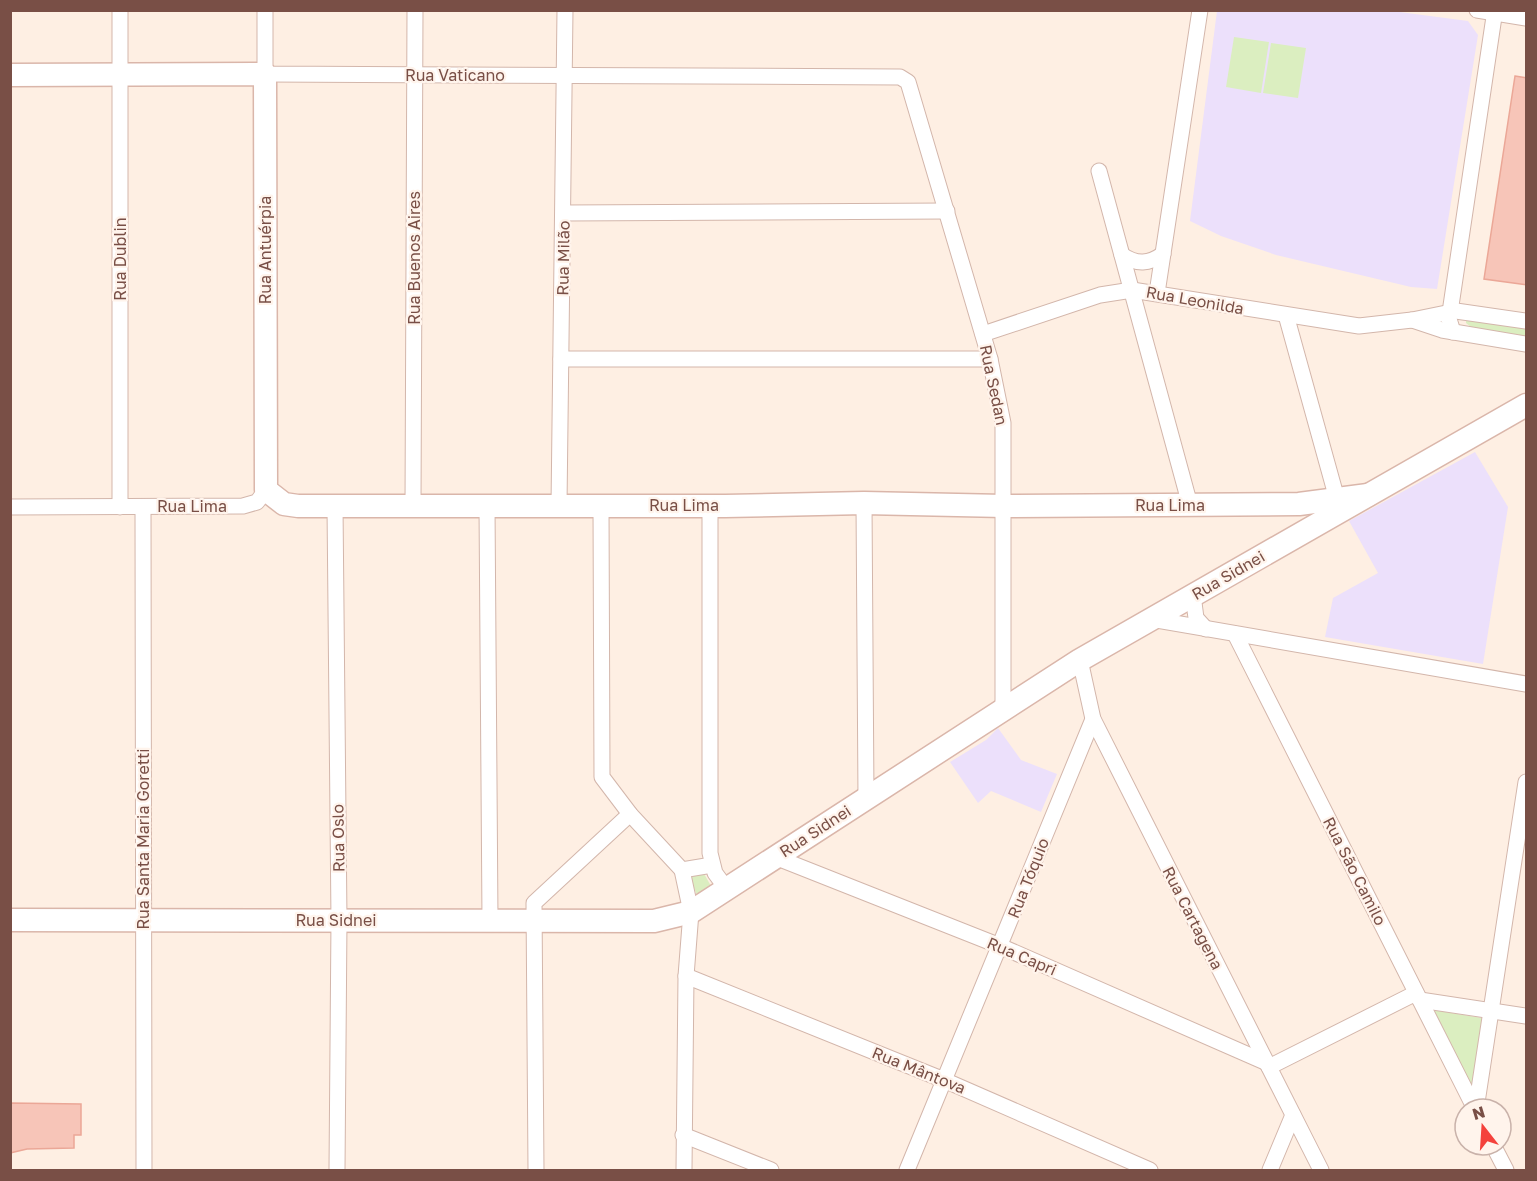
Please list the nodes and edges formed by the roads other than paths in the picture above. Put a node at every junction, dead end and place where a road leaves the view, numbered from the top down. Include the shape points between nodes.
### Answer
1 (120, 10) edge
2 (266, 10) edge
3 (415, 10) edge
4 (565, 10) edge
5 (1200, 10) edge
6 (1477, 10) edge
7 (1495, 12) edge
8 (1527, 18) edge
9 (265, 74) junction
10 (10, 75) edge
11 (415, 75) junction
12 (566, 75) junction
13 (120, 76) junction
14 (900, 77) joint
15 (1099, 171) dead end
16 (947, 211) junction
17 (564, 213) junction
18 (1163, 254) junction
19 (1122, 255) junction
20 (1132, 290) junction
21 (1157, 293) junction
22 (1450, 311) junction
23 (1286, 315) junction
24 (1412, 320) junction
25 (1527, 321) edge
26 (1454, 332) junction
27 (982, 334) junction
28 (1527, 344) edge
29 (561, 359) junction
30 (990, 359) junction
31 (1527, 405) edge
32 (266, 490) junction
33 (1368, 495) junction
34 (1333, 496) junction
35 (864, 503) junction
36 (1299, 504) junction
37 (601, 505) junction
38 (1190, 505) junction
39 (335, 506) junction
40 (414, 506) junction
41 (487, 506) junction
42 (559, 506) junction
43 (710, 506) junction
44 (1004, 506) junction
45 (10, 507) edge
46 (120, 507) junction
47 (143, 507) junction
48 (1307, 529) junction
49 (1193, 595) junction
50 (1151, 619) junction
51 (1206, 629) junction
52 (1235, 633) junction
53 (1080, 660) junction
54 (1527, 684) edge
55 (1003, 710) junction
56 (1094, 719) junction
57 (1527, 782) edge
58 (866, 798) junction
59 (630, 813) junction
60 (775, 857) junction
61 (712, 865) junction
62 (682, 870) junction
63 (726, 888) junction
64 (691, 912) junction
65 (10, 920) edge
66 (143, 920) junction
67 (339, 920) junction
68 (490, 920) junction
69 (534, 921) junction
70 (1000, 946) junction
71 (686, 976) junction
72 (1418, 996) junction
73 (1491, 1011) junction
74 (1527, 1016) edge
75 (1268, 1065) junction
76 (944, 1080) junction
77 (1469, 1097) edge
78 (1477, 1097) edge
79 (1293, 1115) junction
80 (683, 1135) junction
81 (144, 1170) edge
82 (337, 1170) edge
83 (536, 1170) edge
84 (684, 1170) edge
85 (771, 1170) edge
86 (907, 1170) edge
87 (1150, 1170) edge
88 (1270, 1170) edge
89 (1321, 1170) edge

1 - 13 street, Rua Dublin
2 - 9 street, Rua Antuérpia
3 - 11 street, Rua Buenos Aires
4 - 12 street, Rua Milão
5 - 18 street
6 - 7 street
7 - 8 street
7 - 22 street
9 - 11 street, Rua Vaticano
9 - 13 main road, Rua Vaticano
9 - 32 main road, Rua Antuérpia
10 - 13 main road, Rua Vaticano
11 - 12 street, Rua Vaticano
11 - 40 street, Rua Buenos Aires
12 - 14 street, Rua Vaticano
12 - 17 street, Rua Milão
13 - 46 street, Rua Dublin
14 - 16 street, Rua Sedan via 910,87
15 - 19 street
16 - 17 street
16 - 27 street, Rua Sedan
17 - 29 street, Rua Milão
18 - 19 street via 1138,263
18 - 21 street
19 - 20 street
20 - 21 street, Rua Leonilda
20 - 27 street, Rua Leonilda via 1100,295
20 - 38 street
21 - 23 street, Rua Leonilda
22 - 24 street, Rua Leonilda
22 - 25 street, Rua Leonilda
22 - 26 street
23 - 24 street, Rua Leonilda via 1368,326
23 - 34 street
24 - 26 street, Rua Leonilda
26 - 28 street, Rua Leonilda
27 - 30 street, Rua Sedan
29 - 30 street
29 - 42 street, Rua Milão
30 - 44 street, Rua Sedan via 1003,423
31 - 33 main road, Rua Sidnei
32 - 39 main road, Rua Lima via 291,506
32 - 47 street, Rua Lima via 257,502 243,506
33 - 34 main road, Rua Lima
33 - 48 main road, Rua Sidnei
34 - 36 main road, Rua Lima
34 - 48 main road
35 - 43 main road, Rua Lima
35 - 44 main road, Rua Lima
35 - 58 street
36 - 38 main road, Rua Lima
36 - 48 main road via 1308,515
37 - 42 main road, Rua Lima
37 - 43 main road, Rua Lima
37 - 59 street via 602,777
38 - 44 main road, Rua Lima
39 - 40 main road, Rua Lima
39 - 67 street, Rua Oslo
40 - 41 main road, Rua Lima
41 - 42 main road, Rua Lima
41 - 68 street
43 - 61 street
44 - 55 street, Rua Sedan
45 - 46 street, Rua Lima
46 - 47 street, Rua Lima
47 - 66 street, Rua Santa Maria Goretti
48 - 49 main road, Rua Sidnei
49 - 50 main road, Rua Sidnei
49 - 51 street via 1196,618
50 - 51 street
50 - 53 main road, Rua Sidnei
51 - 52 street
52 - 54 street
52 - 72 street, Rua São Camilo
53 - 55 main road, Rua Sidnei
53 - 56 street, Rua Cartagena
55 - 58 main road, Rua Sidnei
56 - 70 street, Rua Tóquio
56 - 75 street, Rua Cartagena
57 - 73 street
58 - 60 main road, Rua Sidnei
59 - 62 street
59 - 69 street via 534,903
60 - 63 main road, Rua Sidnei
60 - 70 street, Rua Capri
61 - 62 street
61 - 63 street
62 - 64 street
63 - 64 main road, Rua Sidnei
64 - 69 main road, Rua Sidnei via 654,921
64 - 71 street
65 - 66 main road, Rua Sidnei
66 - 67 main road, Rua Sidnei
66 - 81 street, Rua Santa Maria Goretti
67 - 68 main road, Rua Sidnei
67 - 82 street, Rua Oslo
68 - 69 main road, Rua Sidnei
69 - 83 street
70 - 75 street, Rua Capri
70 - 76 street, Rua Tóquio
71 - 76 street, Rua Mântova
71 - 80 street
72 - 73 street
72 - 75 street
72 - 77 street, Rua São Camilo
73 - 74 street
73 - 78 street
75 - 79 street, Rua Cartagena
76 - 86 street, Rua Tóquio
76 - 87 street, Rua Mântova
79 - 88 street
79 - 89 street, Rua Cartagena
80 - 84 street
80 - 85 street

